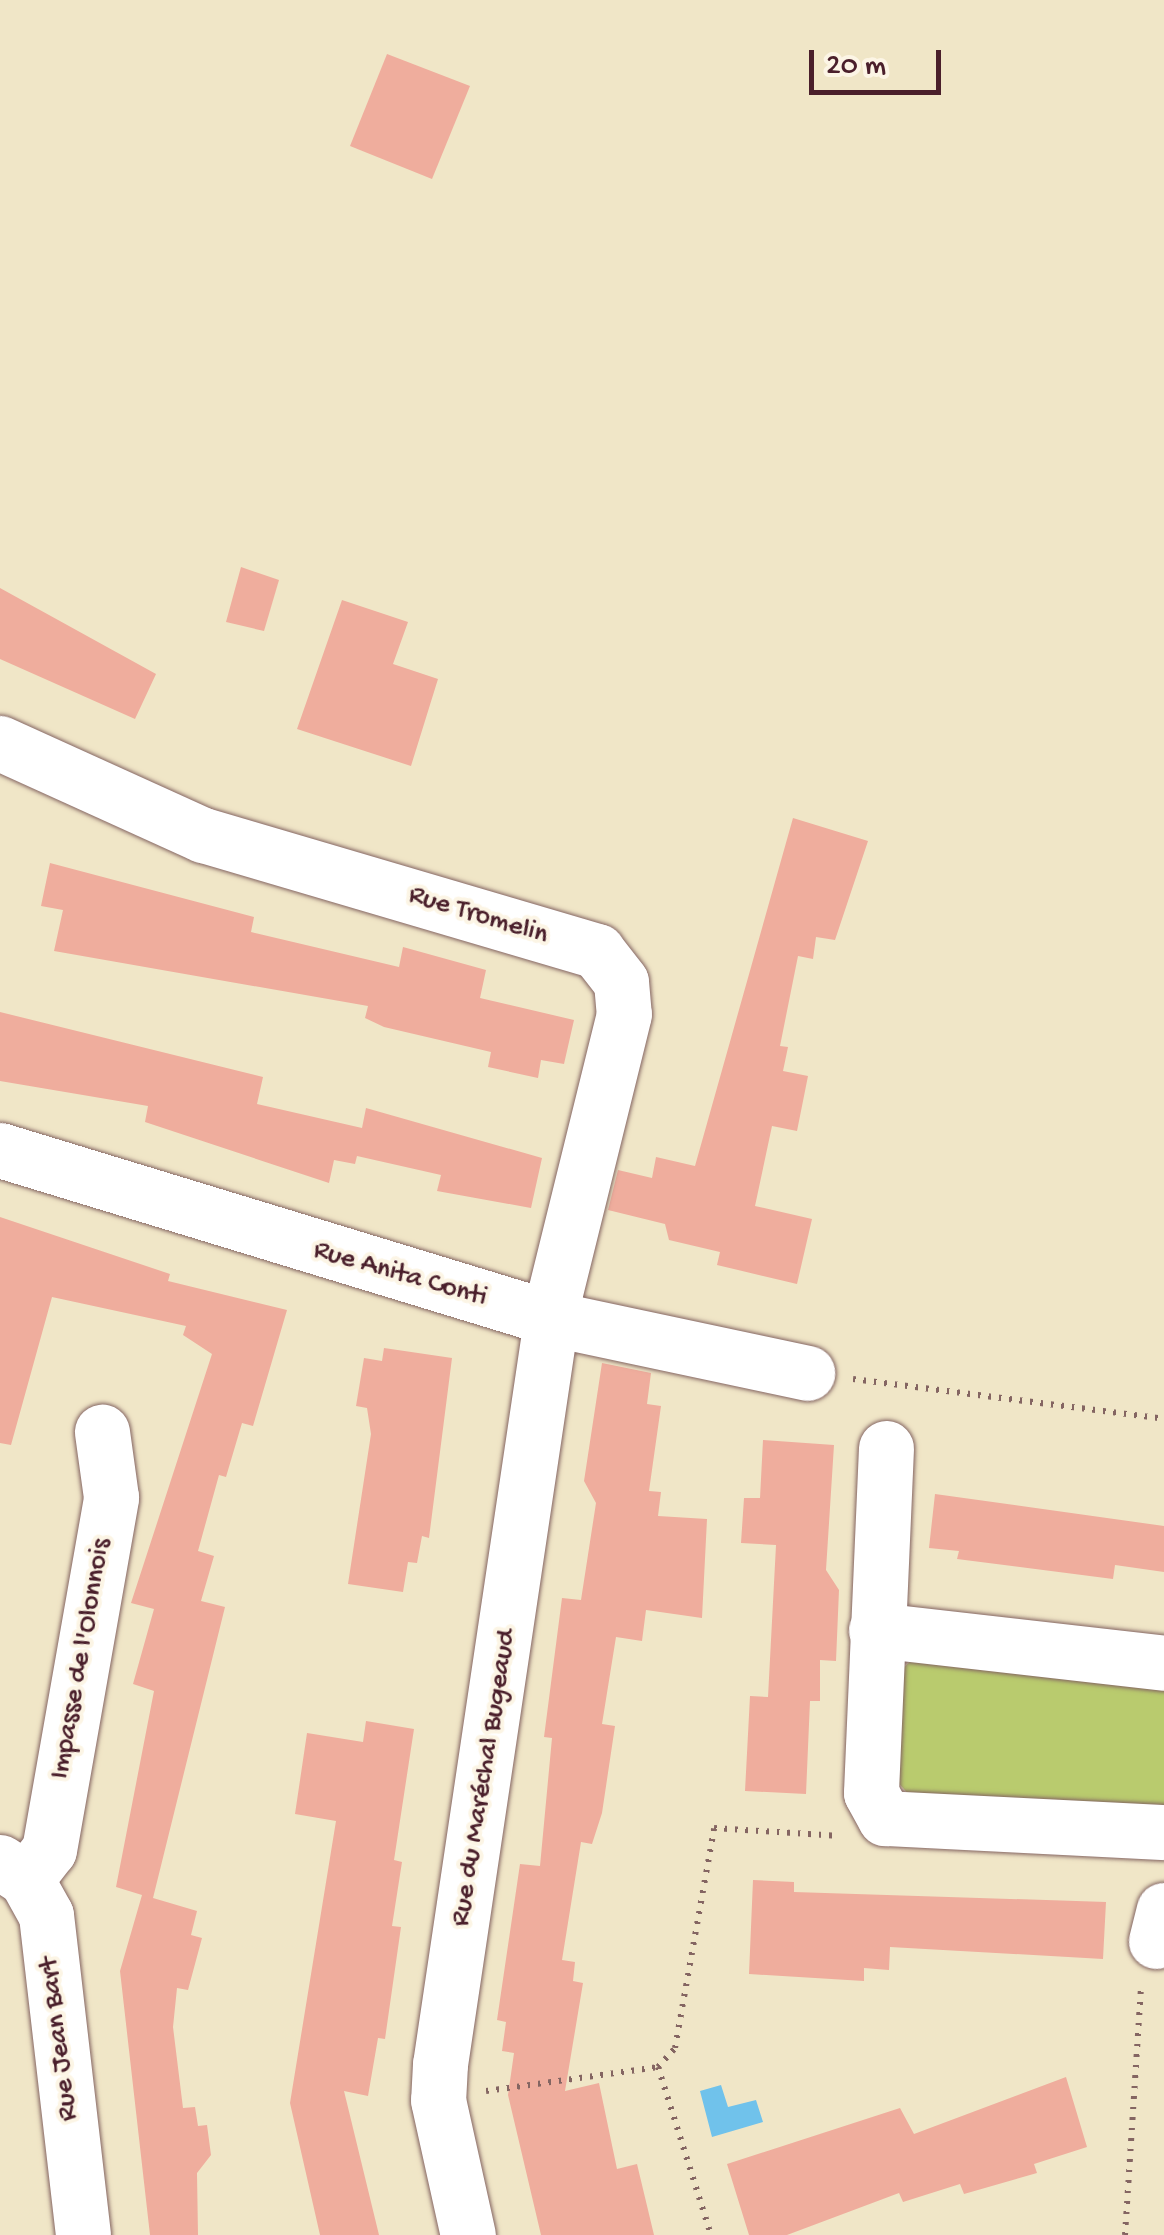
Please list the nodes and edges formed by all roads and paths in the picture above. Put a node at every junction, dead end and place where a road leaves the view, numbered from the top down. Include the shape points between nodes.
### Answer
1 (0, 743) edge
2 (0, 1150) edge
3 (554, 1319) junction
4 (807, 1373) joint
5 (1164, 1419) edge
6 (102, 1432) dead end
7 (886, 1448) dead end
8 (876, 1630) junction
9 (1164, 1662) edge
10 (885, 1818) junction
11 (1164, 1834) edge
12 (13, 1870) edge
13 (1160, 1926) edge
14 (658, 2067) junction
15 (438, 2100) junction
16 (84, 2235) edge
17 (468, 2235) edge
18 (711, 2235) edge
19 (1125, 2235) edge

1 - 3 street, Rue Tromelin via 203,834 596,951 621,982 624,1014
2 - 3 street, Rue Anita Conti
3 - 4 street, Rue Anita Conti
3 - 15 street, Rue du Maréchal Bugeaud
4 - 5 path
6 - 12 street, Impasse de l'Olonnois via 111,1497 49,1850
7 - 8 street
8 - 9 street
8 - 10 street via 871,1793
10 - 11 street
10 - 14 path via 858,1837 714,1828 675,2048
12 - 16 street, Rue Jean Bart via 46,1915
13 - 19 path via 1134,2007
14 - 15 path
14 - 18 path
15 - 17 street, Rue du Maréchal Bugeaud

